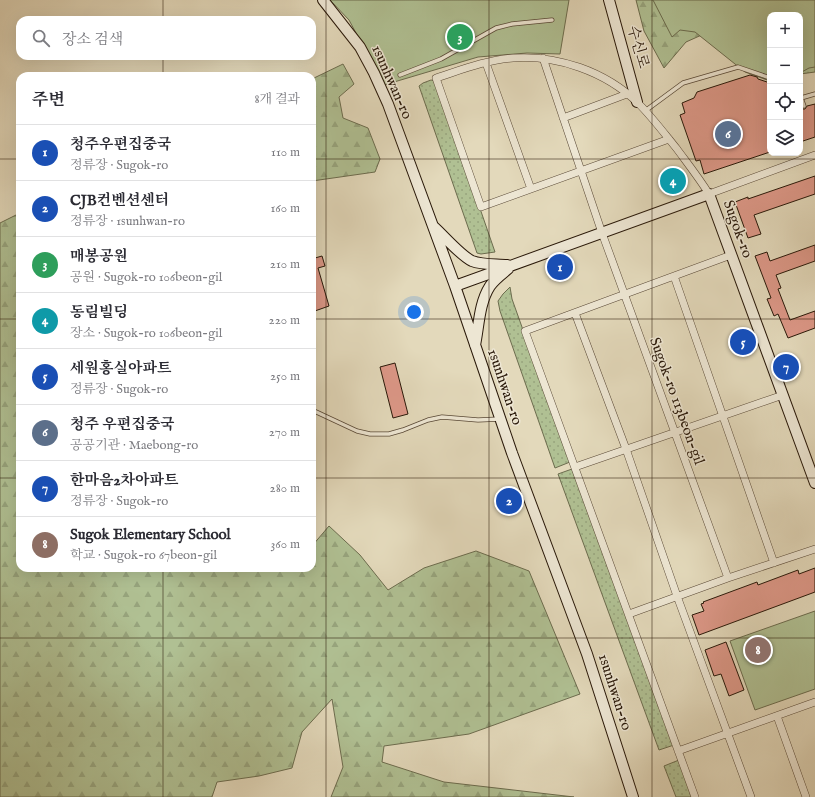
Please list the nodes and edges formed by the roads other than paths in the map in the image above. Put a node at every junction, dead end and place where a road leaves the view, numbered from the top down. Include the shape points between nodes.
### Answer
1 (322, 0) edge
2 (609, 0) edge
3 (552, 20) dead end
4 (543, 58) junction
5 (486, 63) junction
6 (400, 74) dead end
7 (767, 77) edge
8 (627, 94) junction
9 (815, 94) edge
10 (803, 96) edge
11 (637, 102) junction
12 (646, 111) junction
13 (563, 118) junction
14 (669, 139) junction
15 (815, 155) edge
16 (581, 171) junction
17 (531, 189) junction
18 (709, 194) junction
19 (432, 225) junction
20 (602, 233) junction
21 (731, 255) junction
22 (513, 265) junction
23 (674, 276) junction
24 (455, 286) junction
25 (624, 294) junction
26 (575, 313) junction
27 (475, 346) junction
28 (783, 395) junction
29 (316, 412) edge
30 (723, 415) junction
31 (501, 419) junction
32 (674, 432) junction
33 (626, 449) junction
34 (575, 467) junction
35 (815, 483) edge
36 (815, 549) edge
37 (774, 563) junction
38 (728, 578) junction
39 (677, 596) junction
40 (629, 614) junction
41 (815, 702) edge
42 (777, 716) junction
43 (728, 732) junction
44 (678, 751) junction
45 (633, 797) edge
46 (695, 797) edge
47 (751, 797) edge
48 (806, 797) edge

1 - 19 street, 1sunhwan-ro via 360,47 374,73 388,104
2 - 11 street, 수신로
3 - 6 lane via 496,28 442,59
4 - 5 street via 512,58
4 - 8 street via 578,67 604,79
4 - 13 street, Sugok-ro 113beon-gil
5 - 17 street
5 - 17 street via 436,78 481,207
7 - 12 lane via 738,67 683,83
8 - 11 street
8 - 13 street
9 - 10 lane
11 - 12 street
12 - 14 street
13 - 16 street, Sugok-ro 113beon-gil
14 - 16 street
14 - 18 street
15 - 18 street
16 - 17 street
16 - 20 street, Sugok-ro 113beon-gil
18 - 20 street, Sugok-ro
18 - 21 street, Sugok-ro
19 - 22 street via 472,261
19 - 24 street, 1sunhwan-ro
20 - 22 street, Sugok-ro
20 - 25 street, Sugok-ro 113beon-gil
21 - 23 street
21 - 28 street, Sugok-ro
22 - 24 street, Sugok-ro
22 - 27 street via 494,282 483,301
23 - 25 street
23 - 30 street
24 - 27 street, 1sunhwan-ro
25 - 26 street
25 - 32 street, Sugok-ro 113beon-gil
26 - 33 street
26 - 34 street via 525,332
27 - 31 street, 1sunhwan-ro
28 - 30 street
28 - 35 street, Sugok-ro
29 - 31 lane via 356,431 370,434 389,434 442,417
30 - 32 street
30 - 37 street
31 - 45 street, 1sunhwan-ro via 586,654
32 - 33 street
32 - 38 street, Sugok-ro 113beon-gil
33 - 34 street
33 - 39 street
34 - 40 street
36 - 37 street
37 - 38 street
38 - 39 street
39 - 40 street
39 - 43 street
40 - 44 street
41 - 42 street
42 - 43 street
42 - 48 street
43 - 44 street
43 - 47 street
44 - 46 street

